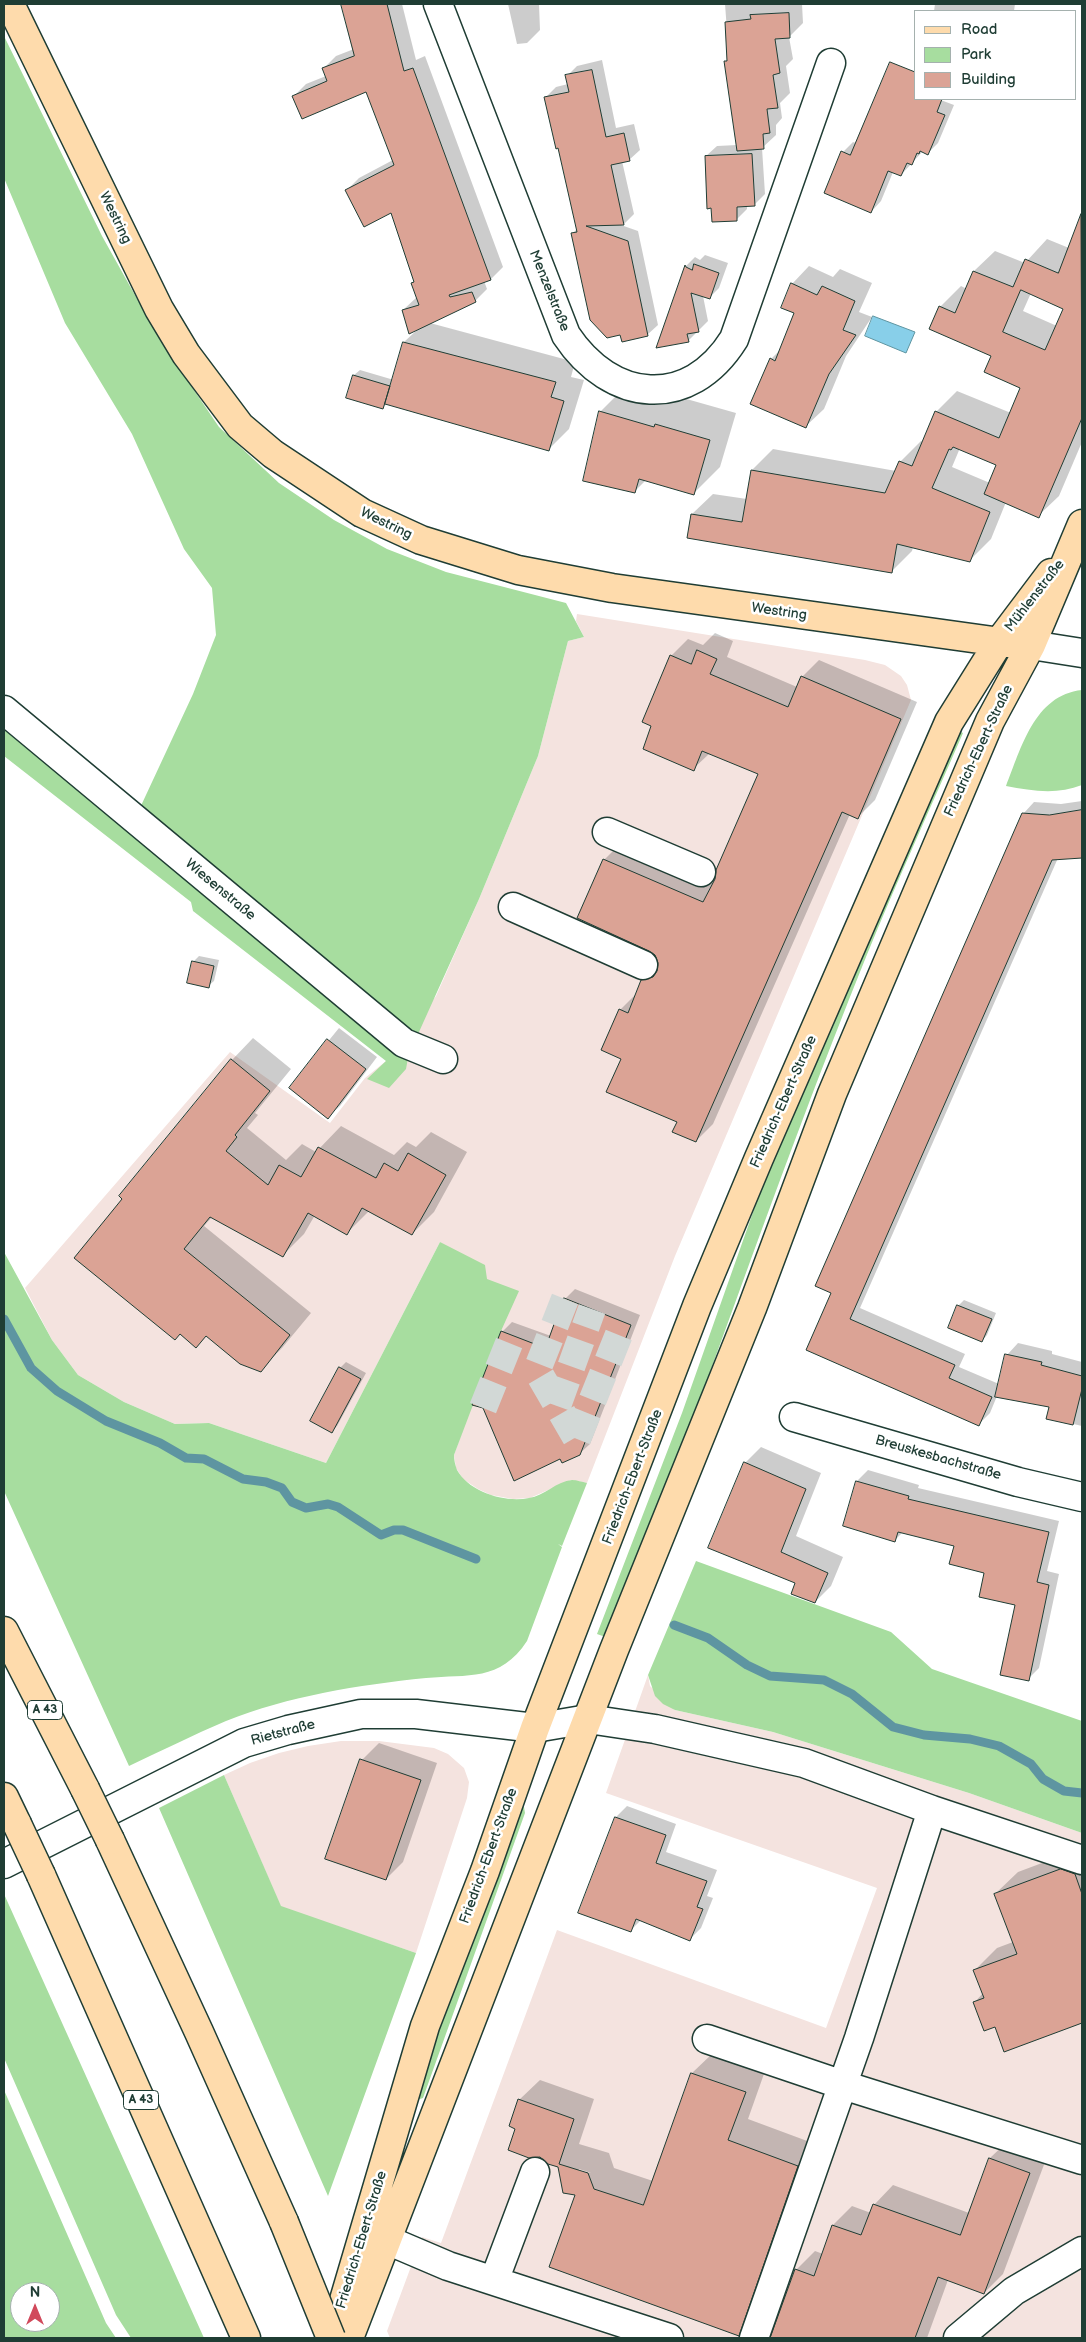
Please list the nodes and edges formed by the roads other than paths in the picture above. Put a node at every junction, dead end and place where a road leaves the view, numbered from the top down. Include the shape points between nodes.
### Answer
1 (10, 4) edge
2 (438, 4) edge
3 (831, 63) dead end
4 (1082, 524) edge
5 (1072, 549) junction
6 (999, 642) junction
7 (1031, 645) junction
8 (1082, 653) edge
9 (4, 710) edge
10 (607, 832) dead end
11 (701, 872) dead end
12 (513, 908) dead end
13 (643, 965) dead end
14 (444, 1059) dead end
15 (794, 1417) dead end
16 (1082, 1497) edge
17 (4, 1631) edge
18 (588, 1719) junction
19 (536, 1728) junction
20 (4, 1797) edge
21 (932, 1810) junction
22 (1082, 1860) edge
23 (4, 1864) edge
24 (707, 2039) dead end
25 (843, 2085) junction
26 (1082, 2160) edge
27 (535, 2172) dead end
28 (386, 2240) junction
29 (1082, 2251) edge
30 (494, 2281) junction
31 (244, 2332) edge
32 (330, 2338) edge
33 (349, 2338) edge
34 (669, 2338) edge
35 (754, 2338) edge
36 (958, 2338) edge

1 - 6 main road, Westring via 159,309 186,354 240,426 308,479 362,513 421,540 518,570 622,590
2 - 3 street, Menzelstraße via 566,335 592,366 628,386 642,389 667,389 690,382 713,366 734,339
4 - 5 main road, Mühlenstraße
5 - 6 main road, Mühlenstraße
5 - 7 main road, Mühlenstraße
6 - 7 main road, Westring
6 - 19 main road, Friedrich-Ebert-Straße via 949,722 759,1158 697,1306
7 - 8 street
7 - 18 main road, Friedrich-Ebert-Straße via 990,721 835,1084 752,1308
9 - 14 street, Wiesenstraße via 404,1043
10 - 11 street
12 - 13 street
15 - 16 street, Breuskesbachstraße via 1018,1482
17 - 32 main road, A 43, bridge via 110,1840 199,2032 284,2222
18 - 19 street, Rietstraße
18 - 21 street, Rietstraße via 655,1729 804,1763
18 - 28 main road, Friedrich-Ebert-Straße
19 - 23 street, Rietstraße via 416,1714 361,1714 288,1730 244,1743
19 - 32 main road, Friedrich-Ebert-Straße via 425,2026 348,2292
20 - 31 main road, A 43, bridge
21 - 22 street, Rietstraße
21 - 25 street
24 - 25 street
25 - 26 street
25 - 35 street
27 - 30 street
28 - 30 street
28 - 33 main road, Friedrich-Ebert-Straße
29 - 36 street via 1014,2290
30 - 34 street

